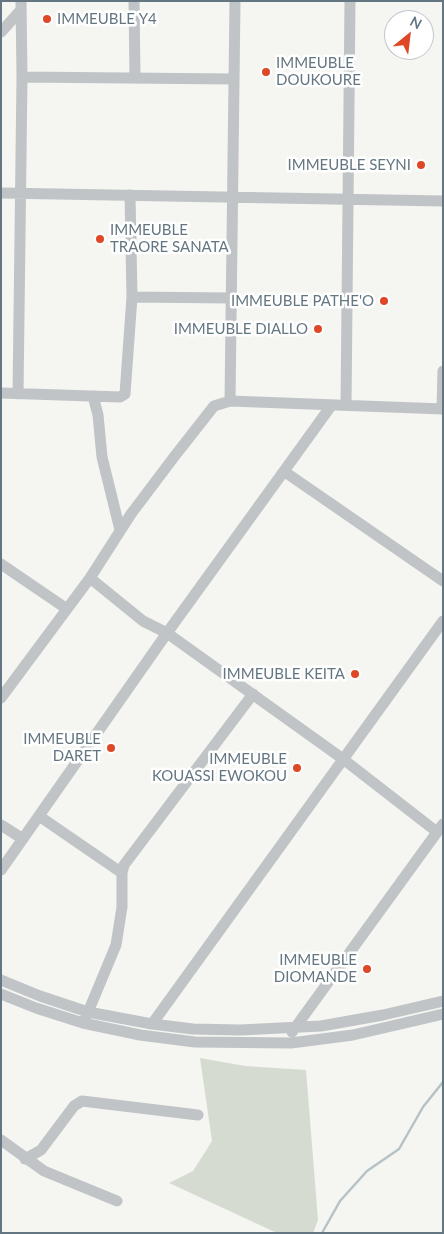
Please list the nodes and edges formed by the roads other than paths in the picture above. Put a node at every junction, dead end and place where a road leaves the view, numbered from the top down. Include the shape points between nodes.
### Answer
1 (134, 1) edge
2 (235, 1) edge
3 (350, 1) edge
4 (21, 6) edge
5 (1, 32) edge
6 (22, 77) junction
7 (135, 78) junction
8 (233, 79) junction
9 (1, 193) edge
10 (20, 194) junction
11 (130, 196) junction
12 (232, 197) junction
13 (348, 198) junction
14 (443, 201) edge
15 (132, 297) junction
16 (230, 298) junction
17 (443, 371) edge
18 (1, 393) edge
19 (18, 394) junction
20 (93, 396) junction
21 (230, 401) junction
22 (346, 405) junction
23 (332, 406) junction
24 (442, 409) edge
25 (285, 472) junction
26 (120, 530) junction
27 (1, 564) edge
28 (90, 578) junction
29 (443, 581) edge
30 (67, 609) junction
31 (443, 621) edge
32 (167, 632) junction
33 (253, 694) junction
34 (1, 698) edge
35 (343, 758) junction
36 (39, 816) junction
37 (1, 825) edge
38 (440, 828) edge
39 (23, 839) junction
40 (1, 870) edge
41 (122, 873) junction
42 (1, 980) edge
43 (1, 994) edge
44 (443, 1001) edge
45 (88, 1012) junction
46 (443, 1014) edge
47 (83, 1023) junction
48 (152, 1024) junction
49 (293, 1028) junction
50 (291, 1043) junction
51 (198, 1115) dead end
52 (1, 1140) edge
53 (25, 1159) junction
54 (117, 1201) dead end

1 - 7 street
2 - 8 street
3 - 13 street
4 - 5 street
4 - 6 street
6 - 7 street
6 - 10 street
7 - 8 street
8 - 12 street
9 - 10 street
10 - 11 street
10 - 19 street
11 - 12 street
11 - 15 street
12 - 13 street
12 - 16 street
13 - 14 street
13 - 22 street
15 - 16 street
15 - 20 street via 125,394 120,397
16 - 21 street
17 - 24 street
18 - 19 street
19 - 20 street
20 - 26 street via 102,458
21 - 23 street
21 - 26 street via 214,406
22 - 23 street
22 - 24 street
23 - 25 street
25 - 29 street
25 - 32 street
26 - 28 street
27 - 30 street
28 - 30 street
28 - 32 street via 143,621
30 - 34 street
31 - 35 street
32 - 33 street
32 - 36 street
33 - 35 street
33 - 41 street via 139,843
35 - 38 street
35 - 48 street
36 - 39 street
36 - 41 street
37 - 39 street
38 - 49 street
39 - 40 street
41 - 45 street via 122,907 116,946
42 - 45 street
43 - 47 street
44 - 49 street via 383,1015
45 - 47 street
45 - 48 street
46 - 50 street via 353,1035
47 - 50 street via 194,1042
48 - 49 street via 193,1029
49 - 50 street
51 - 53 street via 82,1100 41,1150
52 - 53 street
53 - 54 street via 53,1175

